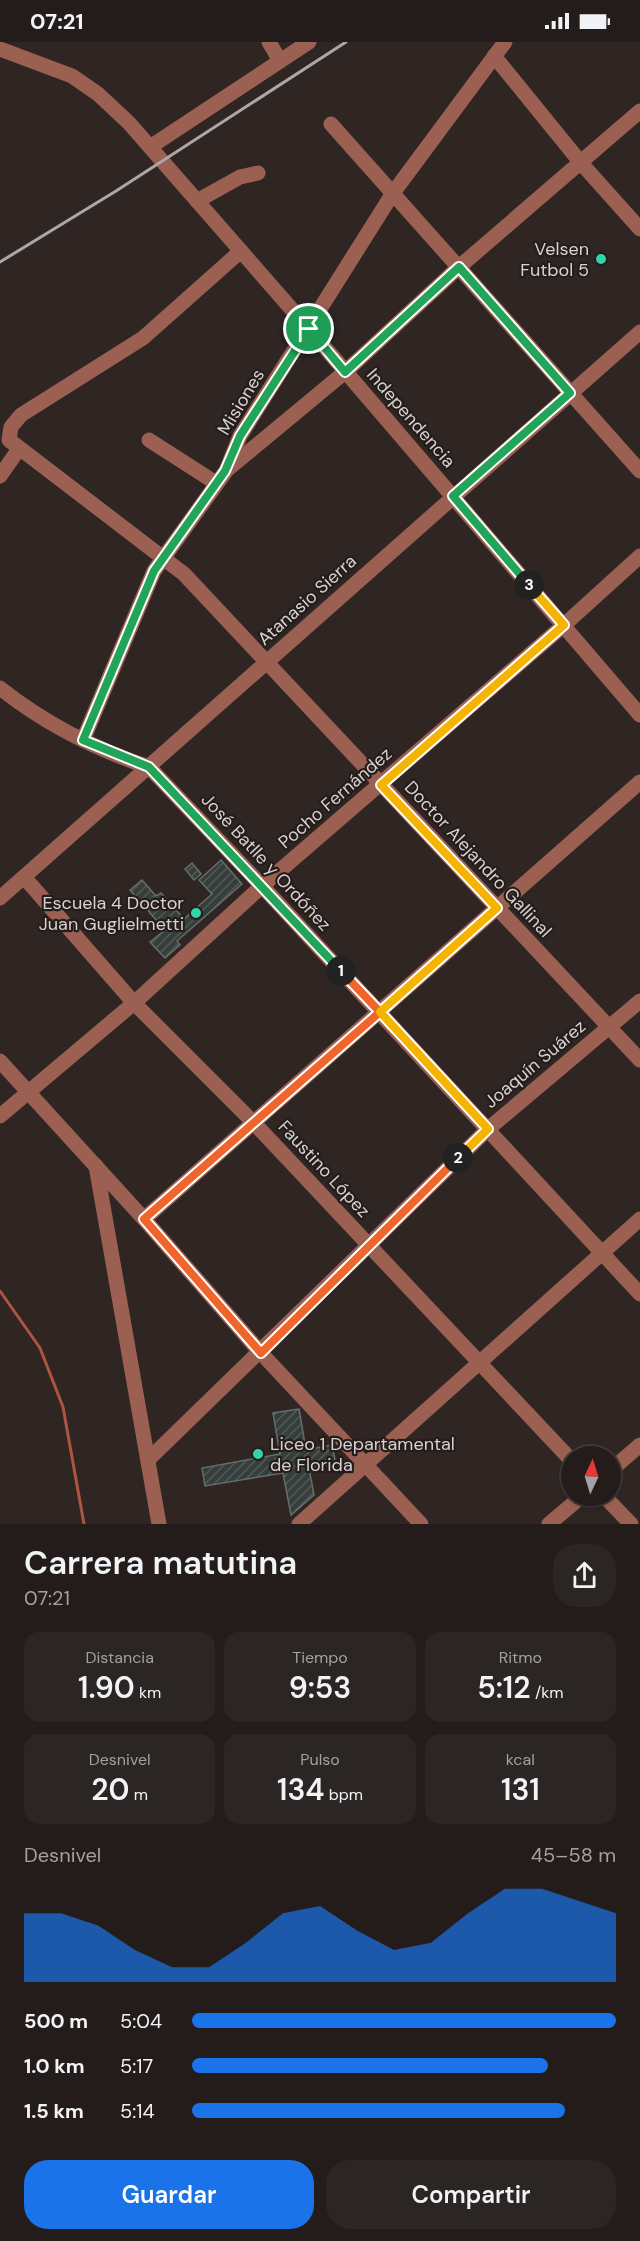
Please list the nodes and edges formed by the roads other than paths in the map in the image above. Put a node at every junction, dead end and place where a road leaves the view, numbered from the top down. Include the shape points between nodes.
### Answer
1 (269, 42) edge
2 (309, 42) edge
3 (505, 42) edge
4 (0, 49) edge
5 (494, 56) junction
6 (280, 61) junction
7 (640, 111) edge
8 (331, 124) dead end
9 (150, 147) junction
10 (581, 163) junction
11 (258, 173) dead end
12 (393, 193) junction
13 (197, 201) junction
14 (640, 230) edge
15 (241, 250) junction
16 (459, 267) junction
17 (309, 329) junction
18 (640, 332) edge
19 (345, 372) junction
20 (570, 393) junction
21 (149, 440) dead end
22 (19, 449) junction
23 (640, 471) edge
24 (0, 476) edge
25 (221, 477) junction
26 (453, 496) junction
27 (640, 556) edge
28 (162, 557) junction
29 (564, 625) junction
30 (266, 663) junction
31 (0, 688) edge
32 (640, 716) edge
33 (83, 740) junction
34 (149, 767) junction
35 (640, 782) edge
36 (381, 785) junction
37 (24, 877) junction
38 (262, 886) junction
39 (0, 898) edge
40 (497, 908) junction
41 (640, 1001) edge
42 (134, 1003) junction
43 (380, 1012) junction
44 (609, 1027) junction
45 (640, 1060) edge
46 (0, 1061) edge
47 (28, 1092) junction
48 (0, 1116) edge
49 (253, 1122) junction
50 (488, 1129) junction
51 (96, 1166) junction
52 (144, 1219) junction
53 (640, 1219) edge
54 (369, 1245) junction
55 (601, 1253) junction
56 (640, 1294) edge
57 (261, 1353) junction
58 (479, 1362) junction
59 (640, 1445) edge
60 (561, 1449) edge
61 (148, 1460) junction
62 (621, 1461) edge
63 (365, 1464) junction
64 (570, 1506) edge
65 (614, 1506) edge
66 (159, 1524) edge
67 (299, 1524) edge
68 (421, 1524) edge
69 (549, 1524) edge
70 (632, 1524) edge

1 - 6 street
2 - 6 street
3 - 5 street, Misiones
4 - 9 street, Independencia via 56,69 84,84 113,107
5 - 10 street
5 - 12 street, Misiones
6 - 9 street
7 - 10 street
8 - 12 street
9 - 13 street, Independencia
10 - 14 street
10 - 16 street
11 - 13 street via 240,177
12 - 16 street
12 - 17 street, Misiones
13 - 15 street, Independencia
15 - 17 street, Independencia
15 - 22 street via 143,338 21,415 11,427 9,440
16 - 19 street
16 - 20 street
17 - 19 street, Independencia
17 - 25 street, Misiones via 240,436
18 - 20 street, Atanasio Sierra
19 - 25 street
19 - 26 street, Independencia
20 - 23 street
20 - 26 street, Atanasio Sierra
21 - 25 street
22 - 24 street
22 - 28 street, Doctor Alejandro Gallinal
25 - 28 street, Misiones
26 - 29 street, Independencia
26 - 30 street, Atanasio Sierra
27 - 29 street, Pocho Fernández
28 - 30 street, Doctor Alejandro Gallinal via 184,574
28 - 33 street, Misiones
29 - 32 street, Independencia
29 - 36 street, Pocho Fernández
30 - 34 street, Atanasio Sierra
30 - 36 street, Doctor Alejandro Gallinal
31 - 33 street, José Batlle y Ordóñez via 40,718
33 - 34 street, José Batlle y Ordóñez
34 - 37 street, Atanasio Sierra
34 - 38 street, José Batlle y Ordóñez
35 - 40 street
36 - 38 street, Pocho Fernández
36 - 40 street, Doctor Alejandro Gallinal
37 - 39 street, Atanasio Sierra
37 - 42 street, Faustino López
38 - 42 street, Pocho Fernández
38 - 43 street, José Batlle y Ordóñez
40 - 43 street
40 - 44 street, Doctor Alejandro Gallinal
41 - 44 street, Joaquín Suárez
42 - 47 street, Pocho Fernández
42 - 49 street, Faustino López
43 - 49 street
43 - 50 street, José Batlle y Ordóñez
44 - 45 street, Doctor Alejandro Gallinal
44 - 50 street, Joaquín Suárez
46 - 47 street
47 - 48 street, Pocho Fernández
47 - 51 street
49 - 52 street
49 - 54 street, Faustino López
50 - 54 street, Joaquín Suárez
50 - 55 street, José Batlle y Ordóñez
51 - 52 street
51 - 61 street
52 - 57 street
53 - 55 street
54 - 57 street, Joaquín Suárez
54 - 58 street, Faustino López
55 - 56 street, José Batlle y Ordóñez
55 - 58 street
57 - 61 street, Joaquín Suárez
57 - 63 street
58 - 60 street, Faustino López
58 - 63 street
59 - 62 street
61 - 66 street
63 - 67 street
63 - 68 street
64 - 69 street
65 - 70 street

